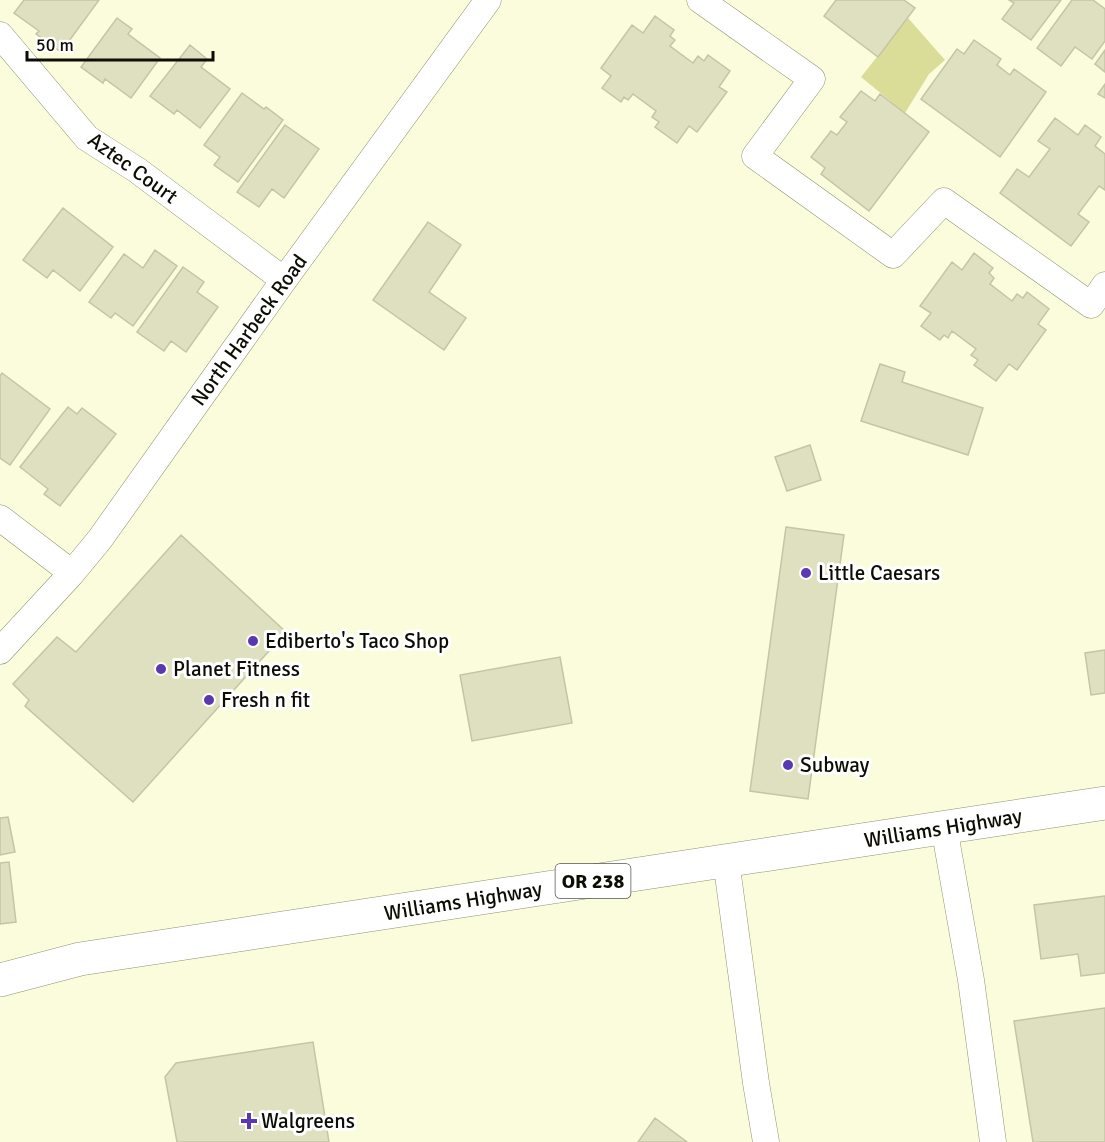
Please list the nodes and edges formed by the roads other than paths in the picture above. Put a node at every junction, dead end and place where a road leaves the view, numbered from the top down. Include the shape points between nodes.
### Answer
1 (488, 0) edge
2 (700, 0) edge
3 (0, 35) edge
4 (284, 280) junction
5 (1105, 285) edge
6 (0, 518) edge
7 (72, 573) junction
8 (0, 651) edge
9 (1105, 803) edge
10 (944, 828) junction
11 (726, 860) junction
12 (0, 980) edge
13 (766, 1142) edge
14 (993, 1142) edge

1 - 4 street, North Harbeck Road
2 - 5 street via 812,79 755,156 893,255 944,201 1091,305
3 - 4 street, Aztec Court via 87,138 137,170
4 - 7 street, North Harbeck Road
6 - 7 street
7 - 8 street, North Harbeck Road
9 - 10 main road, Williams Highway / OR 238
10 - 11 main road, Williams Highway / OR 238
10 - 14 street via 973,991
11 - 12 main road, Williams Highway / OR 238 via 80,959
11 - 13 street

